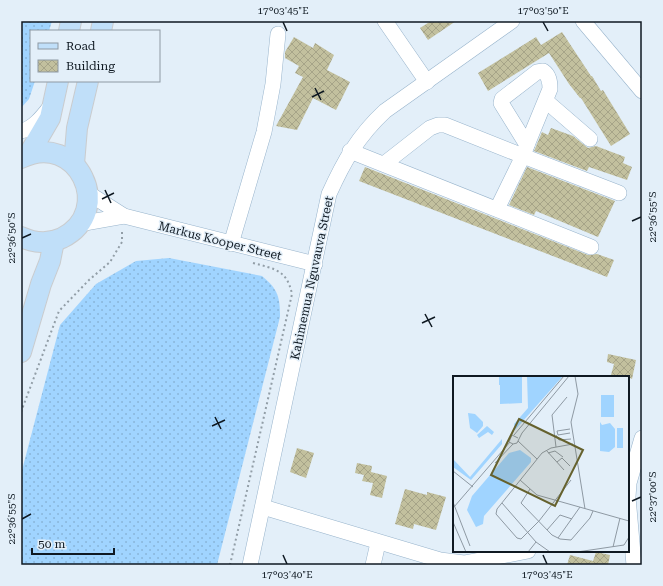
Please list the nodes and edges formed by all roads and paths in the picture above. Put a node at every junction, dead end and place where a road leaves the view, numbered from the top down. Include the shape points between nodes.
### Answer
1 (385, 21) edge
2 (512, 21) edge
3 (583, 21) edge
4 (278, 34) dead end
5 (58, 82) edge
6 (88, 82) edge
7 (427, 82) junction
8 (642, 91) edge
9 (546, 101) junction
10 (53, 104) junction
11 (21, 131) edge
12 (590, 139) dead end
13 (525, 150) junction
14 (350, 151) junction
15 (24, 154) edge
16 (74, 164) junction
17 (384, 164) junction
18 (88, 193) junction
19 (618, 193) dead end
20 (497, 209) junction
21 (124, 216) junction
22 (76, 227) junction
23 (37, 240) edge
24 (231, 244) junction
25 (591, 247) dead end
26 (249, 262) dead end
27 (315, 264) junction
28 (21, 352) edge
29 (21, 412) edge
30 (642, 438) edge
31 (629, 483) edge
32 (629, 503) edge
33 (263, 507) junction
34 (634, 532) edge
35 (378, 543) junction
36 (523, 552) edge
37 (230, 565) edge
38 (250, 565) edge
39 (373, 565) edge
40 (634, 565) edge

1 - 7 street
2 - 7 street, Kahimemua Nguvauva Street
3 - 8 street
4 - 24 street via 273,84 264,132
5 - 10 main road
6 - 16 main road via 77,128
7 - 14 street, Kahimemua Nguvauva Street via 385,111 367,128
9 - 12 street
9 - 13 street
9 - 13 street via 550,81 547,74 542,71 537,72 502,99 502,107
10 - 11 street via 41,118
10 - 15 main road via 50,118
13 - 17 street via 438,125 430,128
13 - 19 street
13 - 20 street
14 - 17 street
14 - 27 street, Kahimemua Nguvauva Street via 329,194
15 - 16 main road via 55,153
16 - 18 main road via 84,178
17 - 20 street
18 - 21 street
18 - 22 main road via 86,209
20 - 25 street
21 - 22 street
21 - 24 street, Markus Kooper Street
21 - 29 path via 122,242 110,262 59,311
22 - 23 main road
23 - 28 main road via 50,261
24 - 27 street, Markus Kooper Street
26 - 37 path via 282,272 290,284 292,294
27 - 33 street, Kahimemua Nguvauva Street
30 - 31 street
32 - 34 street
33 - 35 street
33 - 38 street, Kahimemua Nguvauva Street
34 - 40 street
35 - 36 street via 464,563
35 - 39 street

